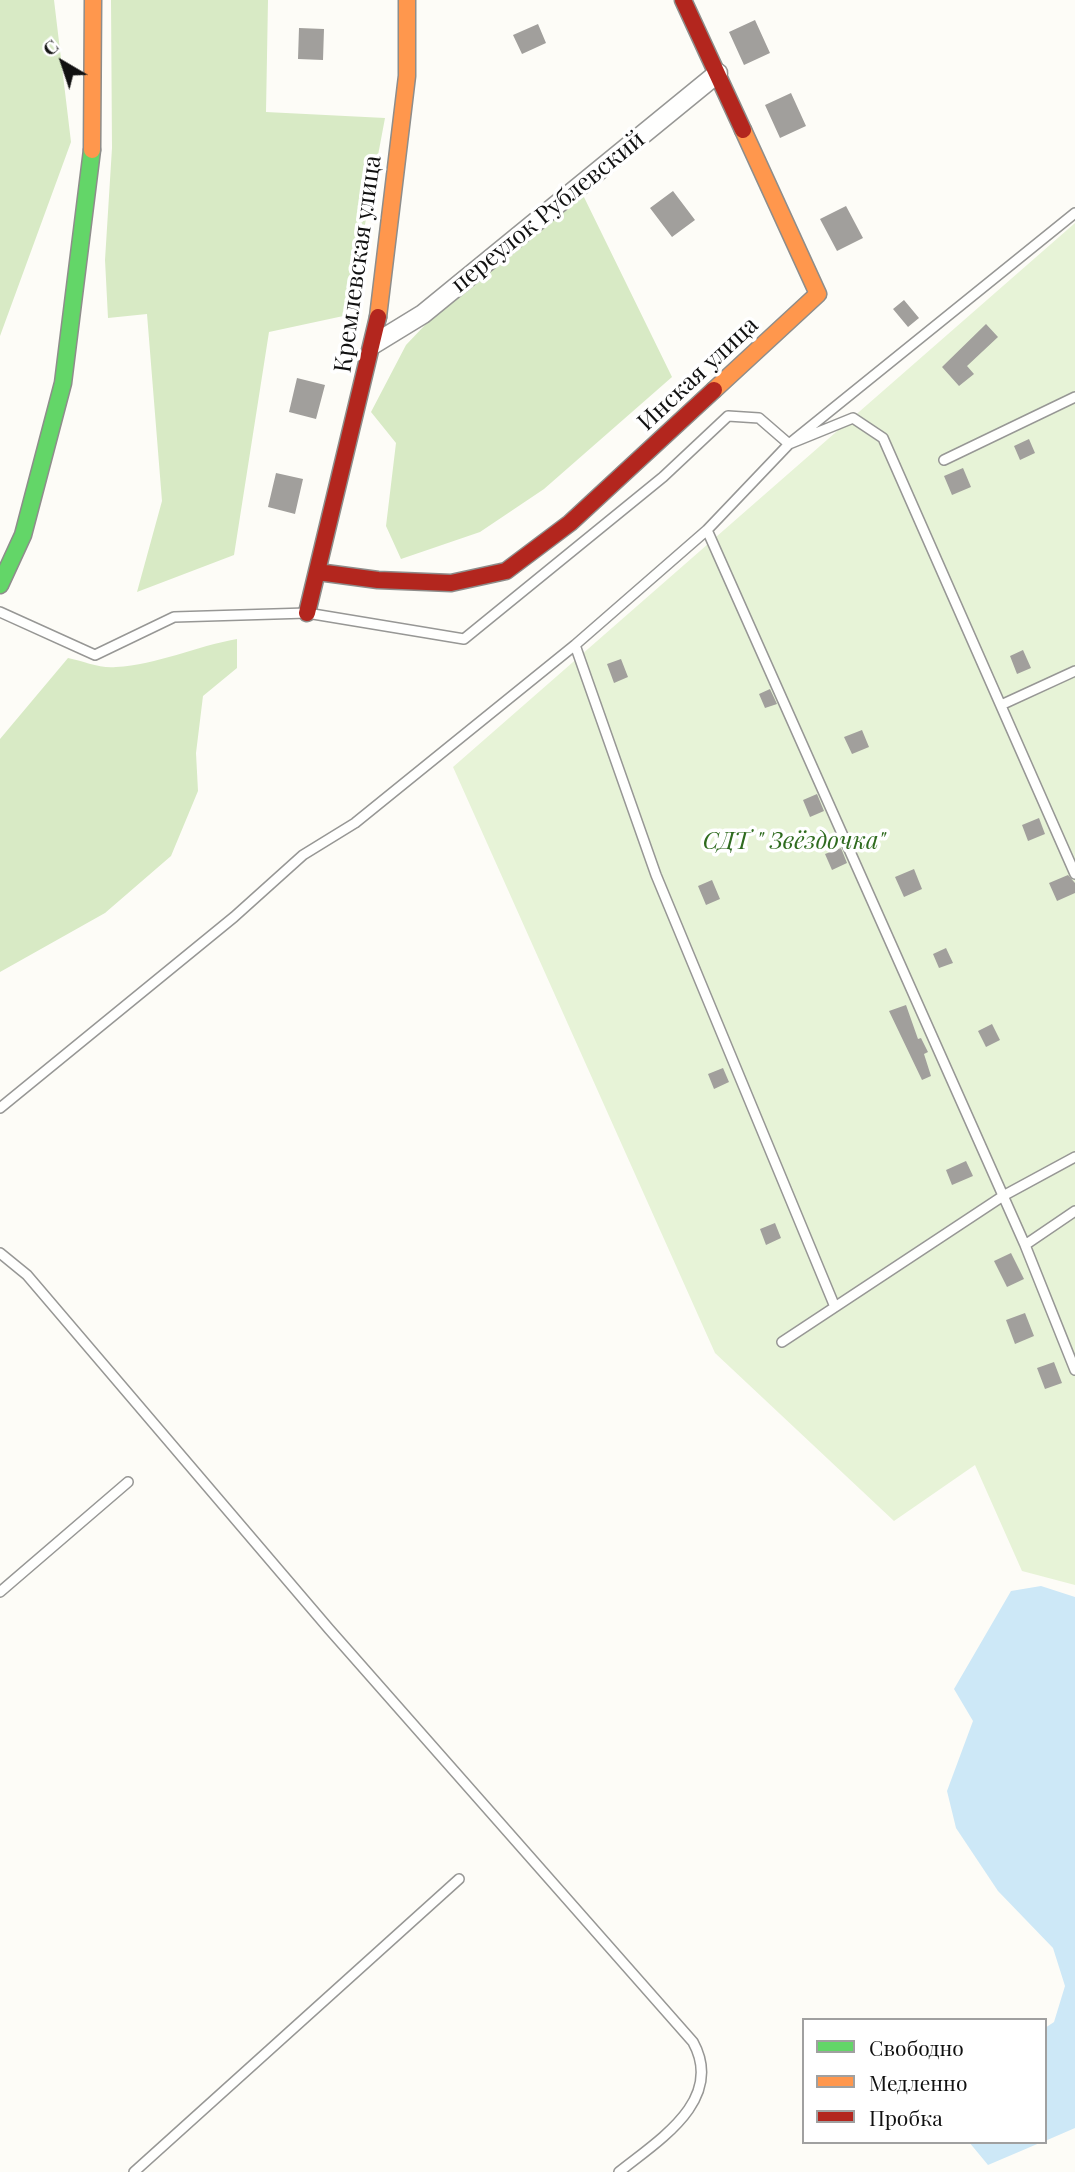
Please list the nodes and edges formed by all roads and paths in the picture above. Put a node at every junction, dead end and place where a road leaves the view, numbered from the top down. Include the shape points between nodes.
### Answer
1 (93, 0) edge
2 (407, 0) edge
3 (683, 0) edge
4 (718, 73) junction
5 (1075, 213) edge
6 (374, 344) junction
7 (1075, 397) edge
8 (789, 444) junction
9 (944, 460) dead end
10 (707, 530) junction
11 (318, 572) junction
12 (0, 585) edge
13 (0, 612) edge
14 (307, 613) junction
15 (575, 645) junction
16 (1075, 671) edge
17 (1000, 705) junction
18 (1075, 874) edge
19 (0, 1108) edge
20 (1075, 1157) edge
21 (1003, 1196) junction
22 (1075, 1211) edge
23 (1025, 1245) junction
24 (0, 1253) edge
25 (835, 1307) junction
26 (782, 1342) dead end
27 (1075, 1370) edge
28 (128, 1482) dead end
29 (0, 1592) edge
30 (460, 1879) dead end
31 (134, 2172) edge
32 (619, 2172) edge

1 - 12 street via 92,156 63,383 23,535
2 - 6 street, Кремлевская улица via 407,76
3 - 4 street, Инская улица
4 - 6 street, переулок Рублевский via 423,314
4 - 11 street, Инская улица via 818,294 570,523 506,571 451,583
5 - 8 lane
6 - 11 street, Кремлевская улица
7 - 9 lane
8 - 10 lane
8 - 14 lane via 759,418 728,416 663,477 464,639
8 - 17 lane via 853,418 883,438
10 - 15 lane
10 - 21 lane
11 - 14 street, Кремлевская улица
13 - 14 lane via 95,655 174,617
15 - 19 lane via 355,823 303,855
15 - 25 lane via 656,875
16 - 17 lane
17 - 18 lane
20 - 21 lane
21 - 23 lane
21 - 25 lane
22 - 23 lane
23 - 27 lane
24 - 32 lane via 27,1275 329,1629 693,2042 703,2060 702,2085 686,2114
25 - 26 lane
28 - 29 lane
30 - 31 lane

